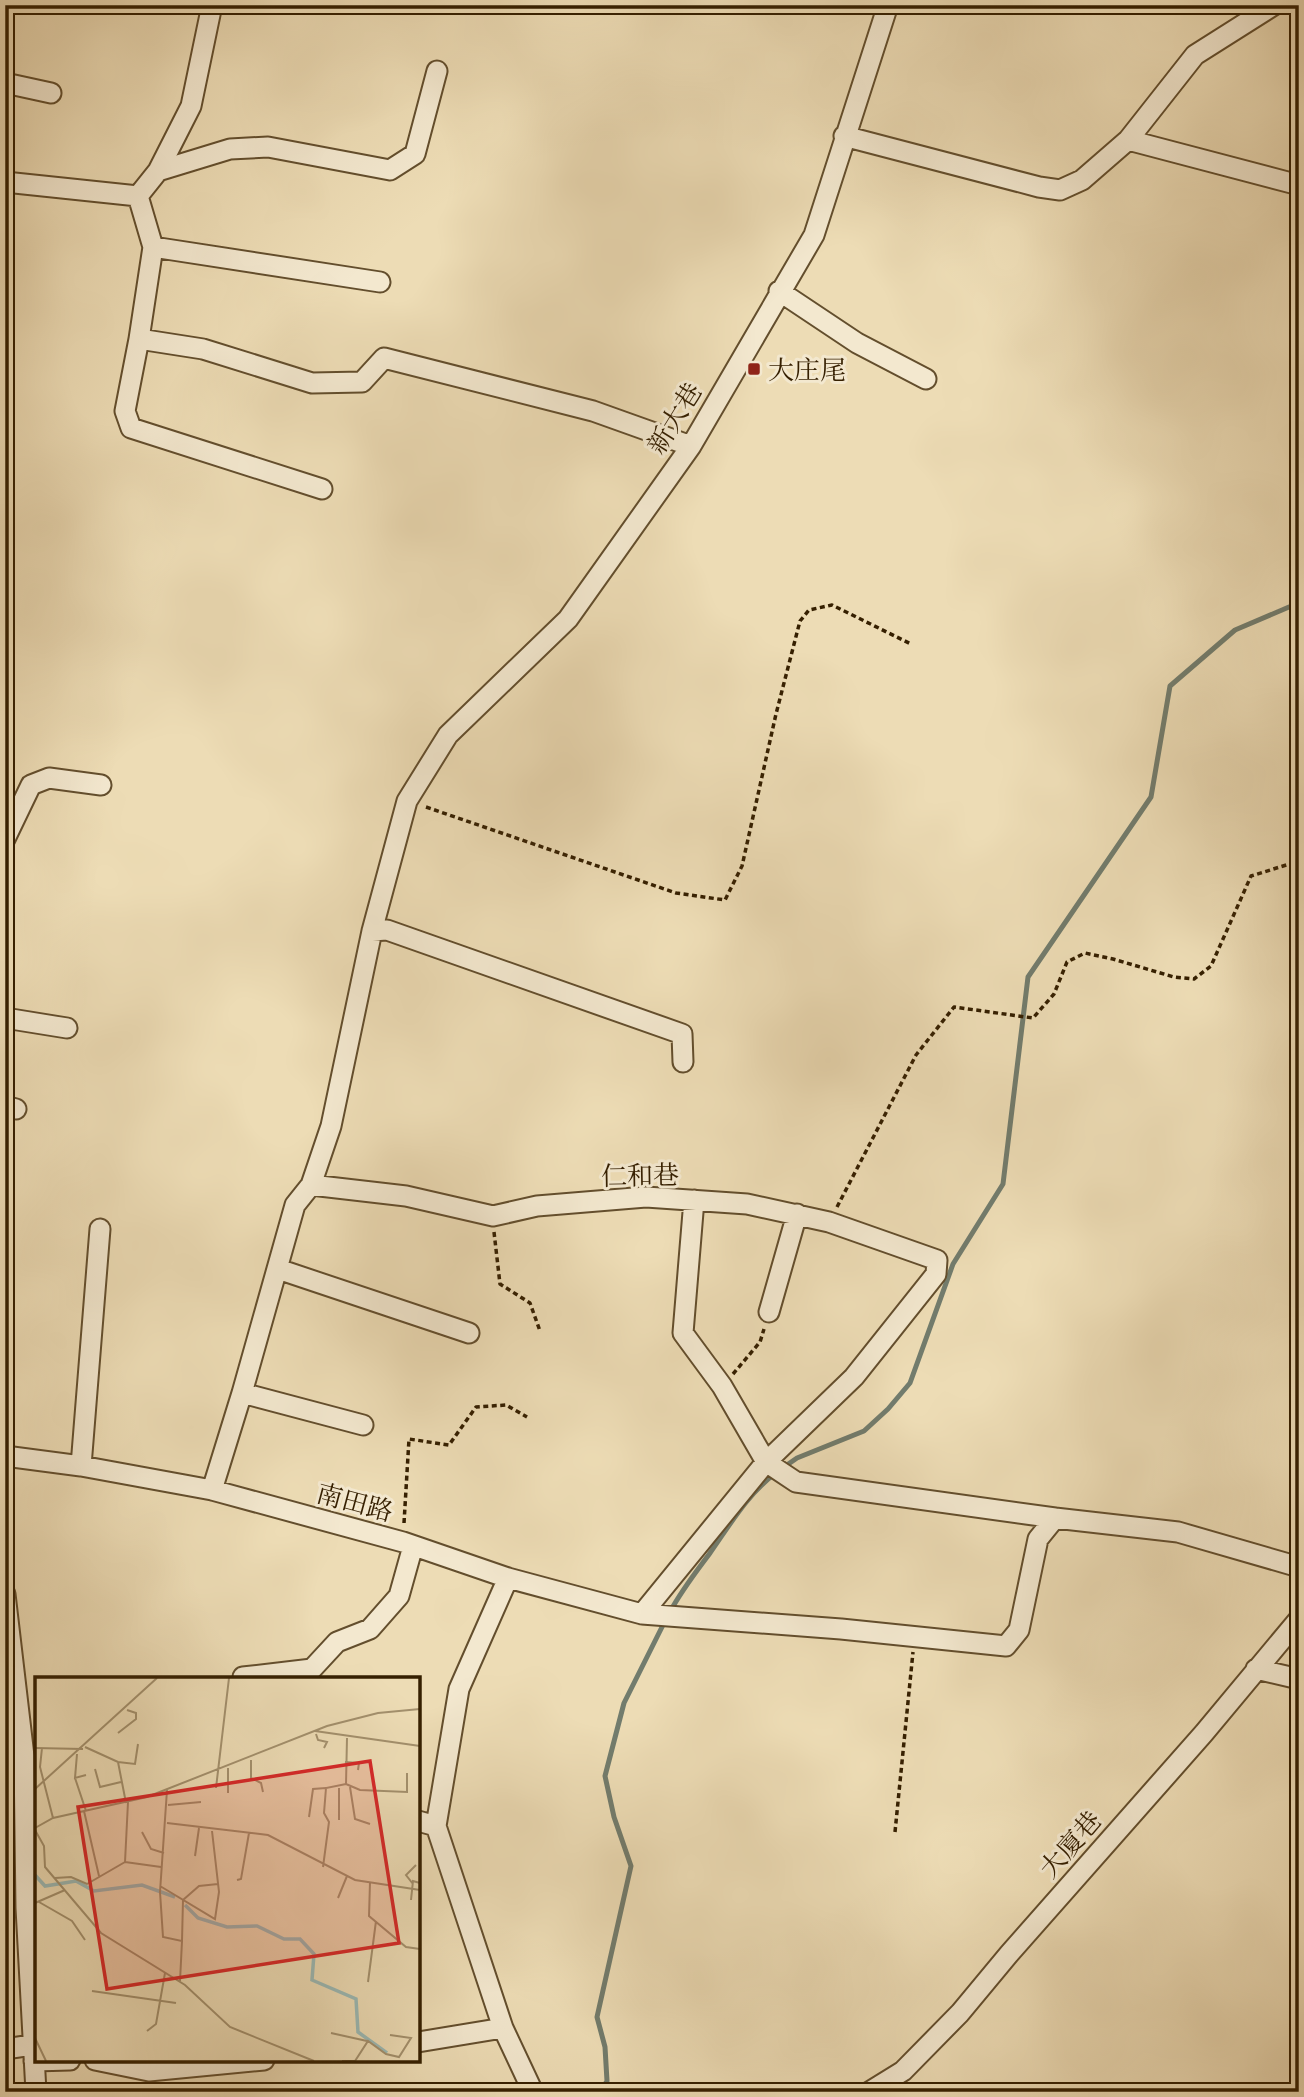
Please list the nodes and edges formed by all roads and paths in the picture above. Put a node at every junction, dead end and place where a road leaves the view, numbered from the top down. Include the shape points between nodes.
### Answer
1 (212, 5) edge
2 (888, 5) edge
3 (1274, 5) edge
4 (437, 72) dead end
5 (5, 83) edge
6 (51, 93) dead end
7 (844, 136) junction
8 (1128, 139) junction
9 (158, 171) junction
10 (5, 182) edge
11 (1299, 185) edge
12 (138, 196) junction
13 (153, 247) junction
14 (380, 282) dead end
15 (779, 290) junction
16 (139, 339) junction
17 (926, 379) dead end
18 (691, 446) junction
19 (322, 489) dead end
20 (911, 644) dead end
21 (101, 785) dead end
22 (407, 801) junction
23 (5, 839) edge
24 (1299, 861) edge
25 (372, 931) junction
26 (5, 1018) edge
27 (67, 1028) dead end
28 (682, 1062) dead end
29 (311, 1185) junction
30 (694, 1200) junction
31 (797, 1214) junction
32 (493, 1216) junction
33 (829, 1222) junction
34 (100, 1229) dead end
35 (278, 1269) junction
36 (769, 1312) joint
37 (540, 1331) dead end
38 (469, 1333) dead end
39 (722, 1386) junction
40 (242, 1393) junction
41 (527, 1417) dead end
42 (363, 1425) dead end
43 (5, 1456) edge
44 (769, 1465) junction
45 (80, 1466) junction
46 (212, 1490) junction
47 (1055, 1518) junction
48 (408, 1544) junction
49 (1299, 1567) edge
50 (508, 1578) junction
51 (5, 1594) edge
52 (651, 1615) junction
53 (1299, 1619) edge
54 (915, 1636) junction
55 (1256, 1669) junction
56 (243, 1677) dead end
57 (1299, 1679) edge
58 (22, 1749) edge
59 (427, 1823) edge
60 (895, 1832) dead end
61 (26, 1908) junction
62 (5, 1910) edge
63 (503, 2028) junction
64 (420, 2042) edge
65 (5, 2049) edge
66 (33, 2053) junction
67 (104, 2062) edge
68 (243, 2062) edge
69 (36, 2092) edge
70 (533, 2092) edge
71 (869, 2092) edge

1 - 9 street via 191,106
2 - 7 street, 新大巷
3 - 8 street via 1195,55
4 - 9 street via 415,154 390,170 268,147 230,149
5 - 6 street
7 - 8 street via 1060,190 1082,180
7 - 15 street, 新大巷 via 814,235
8 - 11 street
9 - 12 street
10 - 12 street
12 - 13 street
13 - 14 street
13 - 16 street
15 - 17 street via 857,343
15 - 18 street, 新大巷
16 - 18 street via 203,349 312,383 362,382 384,358 593,411
16 - 19 street via 125,411 131,428
18 - 22 street, 新大巷 via 568,620 448,735
20 - 22 path via 832,605 808,610 800,621 742,866 725,900 676,893
21 - 23 street via 49,778 31,785
22 - 25 street
24 - 33 path via 1251,876 1211,966 1194,979 1085,953 1067,962 1054,994 1033,1018 954,1007 916,1055
25 - 28 street via 387,930 682,1034
25 - 29 street via 331,1126
26 - 27 street
29 - 32 street, 仁和巷 via 405,1196
29 - 35 street via 295,1205
30 - 31 street
30 - 32 street, 仁和巷 via 646,1197 537,1206
30 - 39 street, 仁和巷 via 683,1333
31 - 33 street
31 - 36 street
32 - 37 path via 499,1284 530,1303
33 - 44 street via 937,1260 936,1274 853,1377
34 - 45 street
35 - 38 street
35 - 40 street
36 - 39 path via 760,1342
39 - 44 street, 仁和巷
40 - 42 street
40 - 46 street
41 - 48 path via 506,1405 476,1408 449,1445 409,1439
43 - 45 street, 南田路
44 - 47 street, 仁和巷 via 796,1482
44 - 52 street
45 - 46 street, 南田路
46 - 48 street, 南田路
47 - 49 street via 1178,1532
47 - 54 street via 1038,1539 1019,1630 1006,1646
48 - 50 street, 南田路
48 - 56 street via 399,1596 370,1629 337,1642 312,1669
50 - 52 street, 南田路
50 - 59 street via 459,1689
51 - 58 street
52 - 54 street, 南田路
53 - 55 street, 大廈巷
54 - 60 path
55 - 57 street
55 - 71 street, 大廈巷 via 960,2013 903,2071
58 - 61 street
59 - 63 street
61 - 62 street
61 - 66 street
63 - 64 street
63 - 70 street
65 - 66 street
66 - 69 street
67 - 68 street via 149,2071

